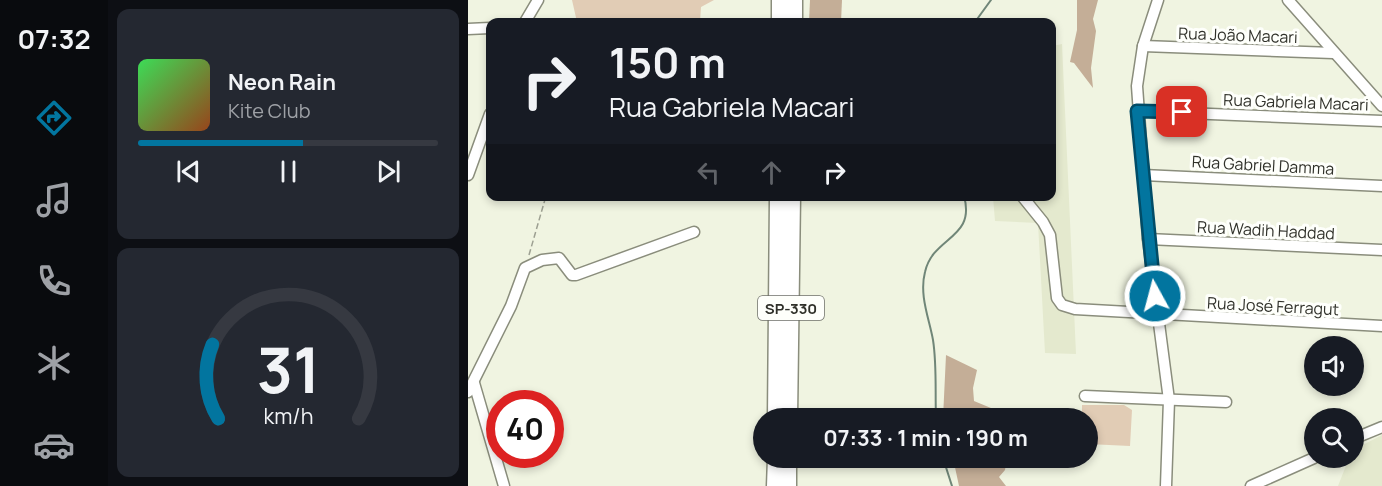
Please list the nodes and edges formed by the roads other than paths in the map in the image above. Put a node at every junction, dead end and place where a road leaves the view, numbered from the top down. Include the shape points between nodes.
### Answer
1 (538, 0) edge
2 (780, 0) edge
3 (794, 0) edge
4 (1158, 0) edge
5 (1288, 0) edge
6 (527, 18) edge
7 (780, 18) edge
8 (794, 18) edge
9 (468, 28) edge
10 (486, 28) edge
11 (1143, 46) junction
12 (1333, 53) junction
13 (1382, 106) edge
14 (1137, 111) junction
15 (1382, 120) edge
16 (486, 125) edge
17 (468, 175) edge
18 (1143, 175) junction
19 (1382, 186) edge
20 (778, 201) edge
21 (792, 201) edge
22 (1026, 201) edge
23 (694, 232) dead end
24 (1148, 239) junction
25 (1382, 250) edge
26 (1158, 315) junction
27 (1382, 326) edge
28 (471, 387) edge
29 (1085, 396) dead end
30 (1169, 400) junction
31 (1226, 402) dead end
32 (776, 408) edge
33 (789, 408) edge
34 (1382, 427) edge
35 (1364, 434) edge
36 (1304, 462) edge
37 (776, 468) edge
38 (788, 468) edge
39 (504, 486) edge
40 (775, 486) edge
41 (788, 486) edge
42 (1166, 486) edge
43 (1251, 486) edge

1 - 6 street
2 - 7 highway
3 - 8 highway
4 - 11 street
5 - 12 street
9 - 10 street
11 - 12 street, Rua João Macari
11 - 14 street
12 - 13 street
14 - 15 street, Rua Gabriela Macari
14 - 18 street
16 - 17 street
18 - 19 street, Rua Gabriel Damma
18 - 24 street
20 - 32 highway, SP-330
21 - 33 highway, SP-330
22 - 26 street, Rua José Ferragut via 1050,235 1057,298 1062,305
23 - 28 street via 576,275 558,258 525,268
24 - 25 street, Rua Wadih Haddad
24 - 26 street
26 - 27 street, Rua José Ferragut
26 - 30 street
28 - 39 street
29 - 30 street
30 - 31 street
30 - 42 street
34 - 35 street
36 - 43 street
37 - 40 highway
38 - 41 highway

